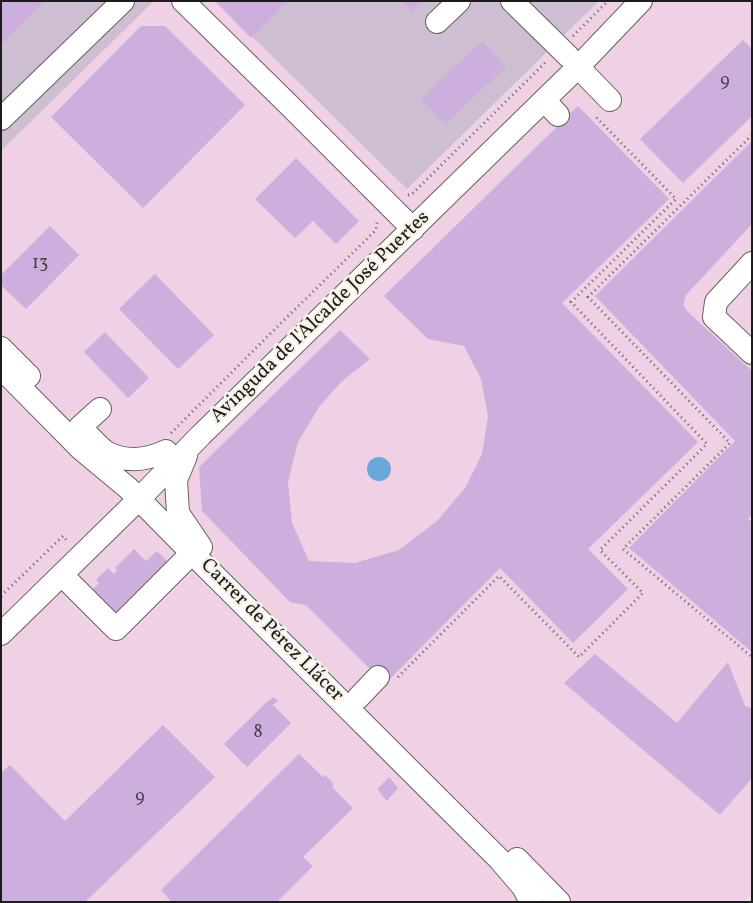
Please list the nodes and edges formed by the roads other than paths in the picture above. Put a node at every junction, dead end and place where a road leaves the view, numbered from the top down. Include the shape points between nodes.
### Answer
1 (122, 1) edge
2 (183, 1) edge
3 (459, 1) edge
4 (512, 1) edge
5 (621, 1) edge
6 (641, 1) edge
7 (437, 22) dead end
8 (568, 57) junction
9 (610, 100) dead end
10 (1, 119) edge
11 (402, 219) junction
12 (752, 263) edge
13 (1, 348) edge
14 (752, 353) edge
15 (1, 368) edge
16 (100, 409) dead end
17 (80, 428) junction
18 (191, 446) junction
19 (157, 454) junction
20 (134, 493) junction
21 (192, 553) junction
22 (62, 575) junction
23 (1, 614) edge
24 (1, 634) edge
25 (386, 679) road end
26 (358, 698) junction
27 (531, 902) edge
28 (559, 902) edge

1 - 10 street
2 - 11 street
3 - 7 street
4 - 8 street
5 - 8 street, Avinguda de l'Alcalde José Puertes
6 - 8 street, Avinguda de l'Alcalde José Puertes
8 - 9 street
8 - 11 street, Avinguda de l'Alcalde José Puertes
8 - 11 street, Avinguda de l'Alcalde José Puertes via 551,108
11 - 18 street, Avinguda de l'Alcalde José Puertes
11 - 19 street, Avinguda de l'Alcalde José Puertes
12 - 14 street via 716,302 714,317
13 - 17 street
15 - 20 street, Carrer de Pérez Llácer via 81,449
16 - 17 street
17 - 19 street via 105,451 116,456 128,459
18 - 20 street, Avinguda de l'Alcalde José Puertes
18 - 26 street, Carrer de Pérez Llácer via 176,480 178,513 183,521 199,545
19 - 20 street, Avinguda de l'Alcalde José Puertes
20 - 21 street, Carrer de Pérez Llácer
20 - 22 street, Avinguda de l'Alcalde José Puertes
20 - 23 street, Avinguda de l'Alcalde José Puertes
21 - 22 street via 116,629
21 - 27 street, Carrer de Pérez Llácer via 500,860
22 - 24 street, Avinguda de l'Alcalde José Puertes
25 - 26 street
26 - 28 street, Carrer de Pérez Llácer

